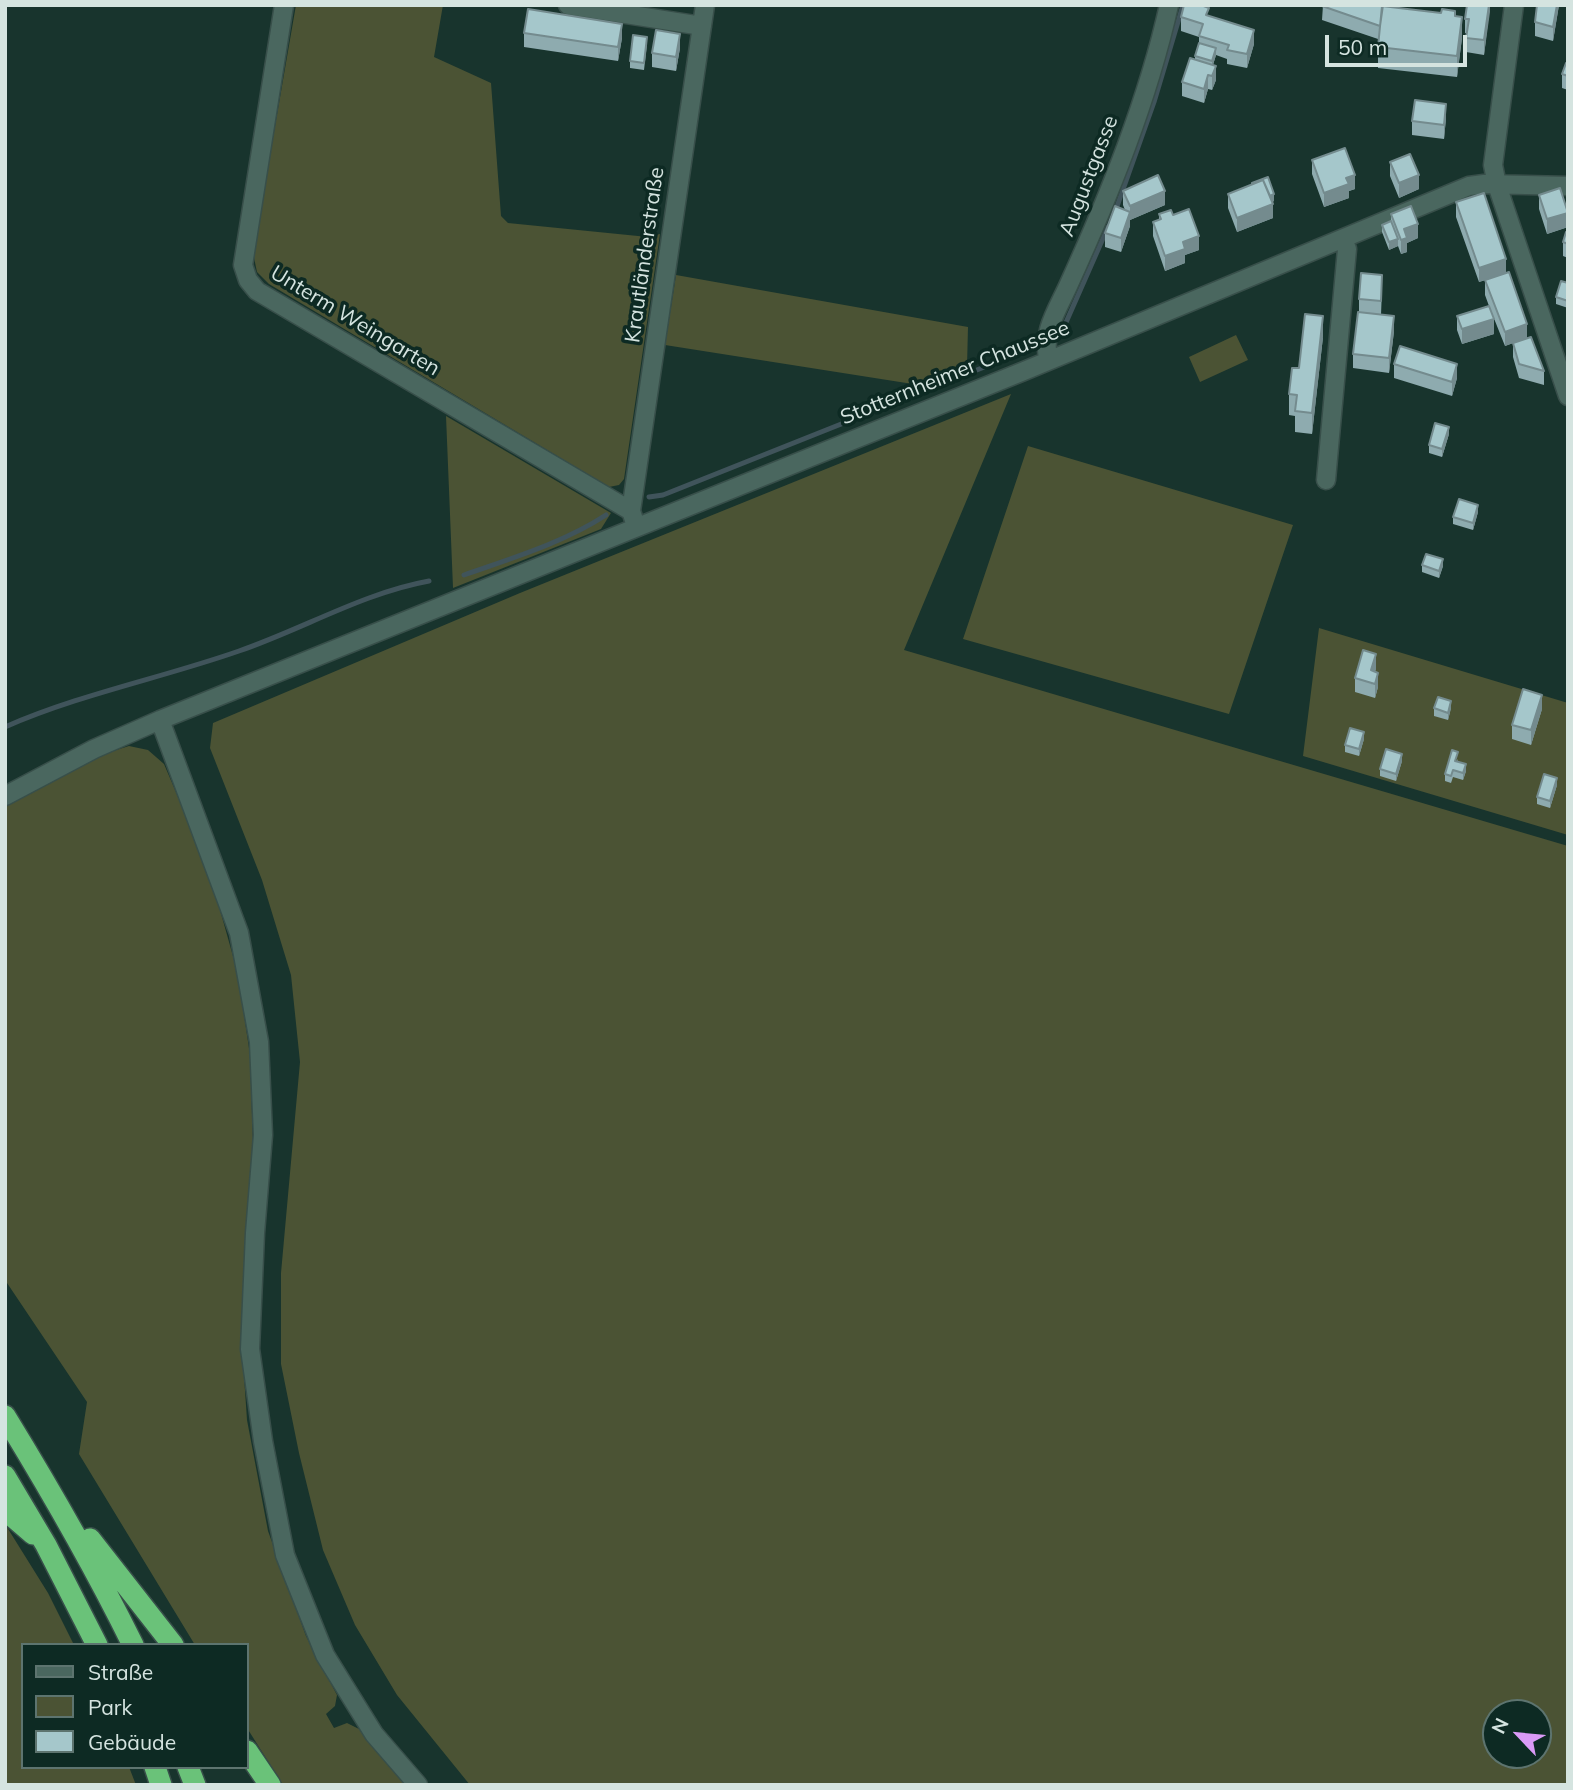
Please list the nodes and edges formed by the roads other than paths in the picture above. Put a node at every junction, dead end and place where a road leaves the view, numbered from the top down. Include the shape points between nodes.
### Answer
1 (284, 5) edge
2 (568, 5) edge
3 (705, 5) edge
4 (1170, 5) edge
5 (1514, 5) edge
6 (702, 26) junction
7 (1497, 185) junction
8 (1568, 186) edge
9 (1343, 239) junction
10 (1049, 360) junction
11 (1568, 396) edge
12 (1325, 480) dead end
13 (634, 519) junction
14 (160, 720) junction
15 (5, 796) edge
16 (5, 1416) edge
17 (5, 1476) edge
18 (54, 1494) junction
19 (5, 1510) edge
20 (46, 1545) junction
21 (96, 1643) edge
22 (132, 1643) edge
23 (171, 1643) edge
24 (248, 1752) edge
25 (270, 1785) edge
26 (418, 1785) edge

1 - 13 street, Unterm Weingarten via 243,265 248,280 257,291
2 - 6 street
3 - 6 street, Krautländerstraße
4 - 10 street, Augustgasse via 1138,110 1090,238 1048,330
5 - 7 street via 1493,165
6 - 13 street, Krautländerstraße
7 - 8 street, Stotternheimer Chaussee
7 - 9 street, Stotternheimer Chaussee via 1469,186
7 - 11 street
9 - 10 street, Stotternheimer Chaussee
9 - 12 street via 1347,249
10 - 13 street, Stotternheimer Chaussee
13 - 14 street, Stotternheimer Chaussee via 583,548
14 - 15 street, Stotternheimer Chaussee
14 - 26 street via 239,933 259,1042 263,1135 250,1349 285,1555 325,1655 374,1734
16 - 18 highway
17 - 20 highway
18 - 22 highway
18 - 23 highway
19 - 20 highway
20 - 21 highway
24 - 25 highway

